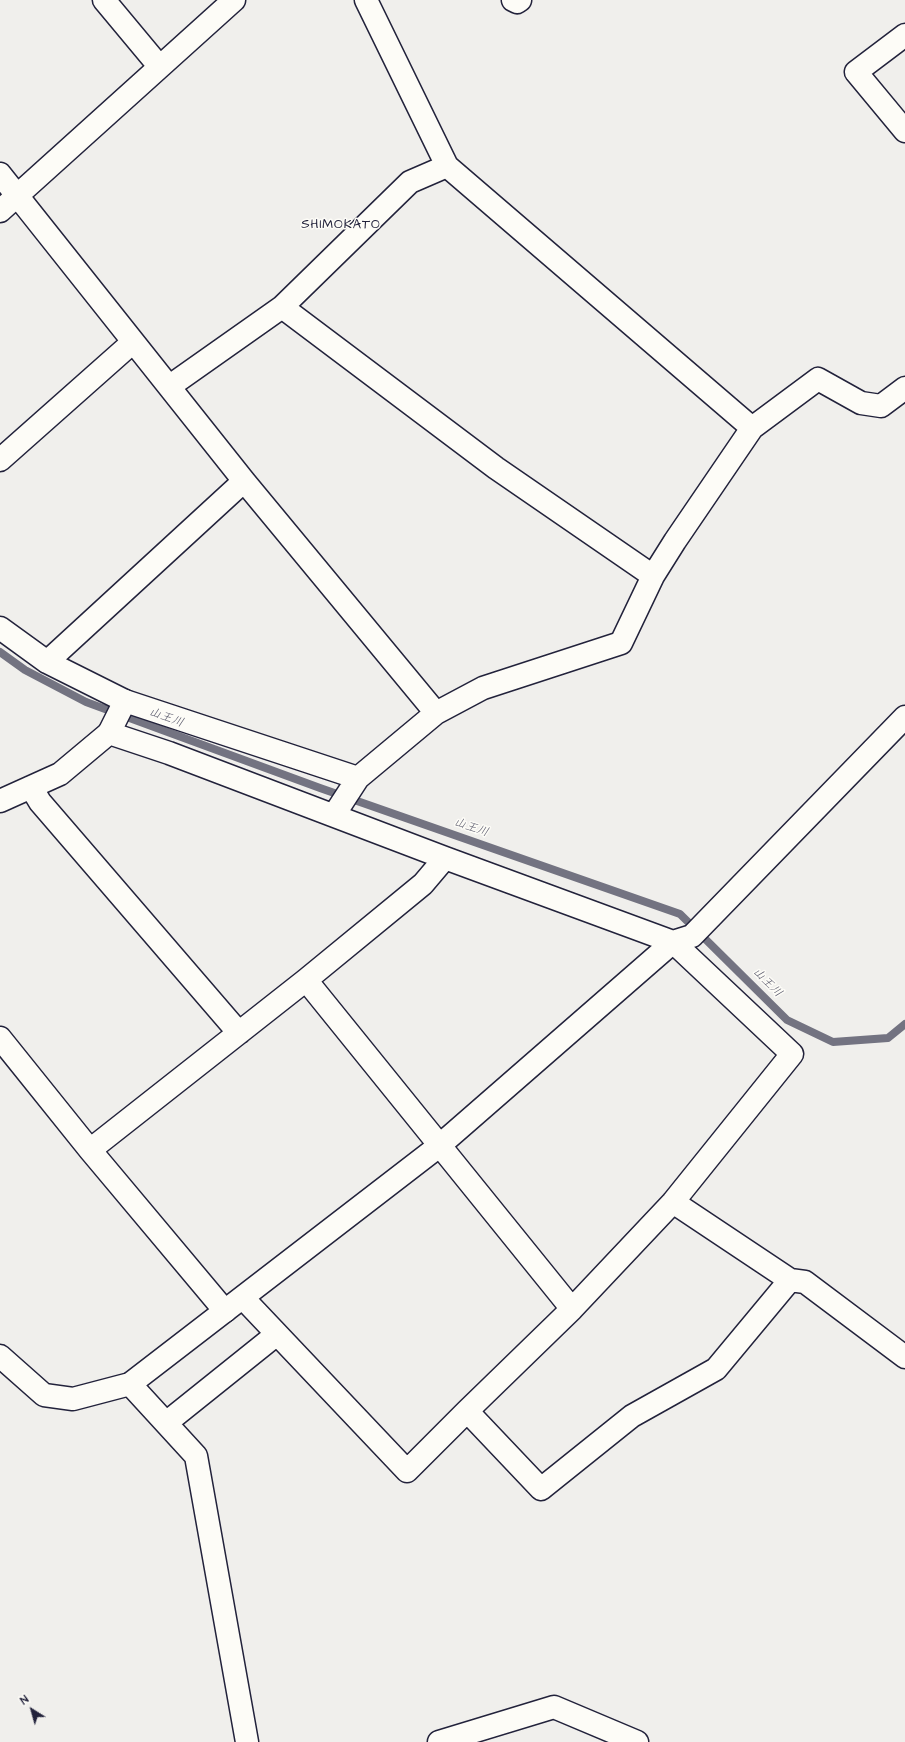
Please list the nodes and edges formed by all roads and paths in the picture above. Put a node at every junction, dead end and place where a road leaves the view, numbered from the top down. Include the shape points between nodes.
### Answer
1 (104, 0) edge
2 (234, 0) edge
3 (366, 0) edge
4 (513, 0) edge
5 (520, 0) edge
6 (905, 35) edge
7 (159, 66) junction
8 (905, 131) edge
9 (447, 166) junction
10 (0, 174) edge
11 (17, 196) junction
12 (0, 211) edge
13 (282, 307) junction
14 (133, 342) junction
15 (170, 386) junction
16 (905, 388) edge
17 (752, 428) junction
18 (0, 460) edge
19 (244, 481) junction
20 (654, 576) junction
21 (0, 628) edge
22 (47, 662) junction
23 (124, 702) junction
24 (436, 713) junction
25 (905, 717) edge
26 (110, 732) junction
27 (355, 782) junction
28 (31, 787) junction
29 (0, 801) edge
30 (336, 811) junction
31 (445, 858) junction
32 (682, 939) junction
33 (306, 980) junction
34 (239, 1032) junction
35 (0, 1038) edge
36 (439, 1146) junction
37 (90, 1150) junction
38 (673, 1202) junction
39 (790, 1280) junction
40 (243, 1298) junction
41 (572, 1309) junction
42 (225, 1311) junction
43 (277, 1334) junction
44 (0, 1356) edge
45 (905, 1357) edge
46 (130, 1384) junction
47 (467, 1411) junction
48 (166, 1423) junction
49 (247, 1742) edge
50 (439, 1742) edge
51 (637, 1742) edge

1 - 7 street
2 - 7 street
3 - 9 street
4 - 5 street
6 - 8 street via 856,72
7 - 11 street
9 - 13 street via 410,182
9 - 17 street
10 - 11 street
11 - 12 street
11 - 14 street
13 - 15 street
13 - 20 street via 496,468
14 - 15 street
14 - 18 street
15 - 19 street
16 - 17 street via 881,406 861,403 818,379
17 - 20 street
19 - 22 street
19 - 24 street
20 - 24 street via 621,643 483,688
21 - 22 street
22 - 23 street
23 - 26 street
23 - 27 street
24 - 27 street
25 - 32 street via 712,915
26 - 28 street via 60,774
26 - 30 street
27 - 30 street
28 - 29 street
28 - 34 street via 40,802
30 - 31 street
31 - 32 street
31 - 33 street via 423,884
32 - 36 street
32 - 38 street via 792,1054
33 - 34 street
33 - 36 street
34 - 37 street
35 - 37 street
36 - 40 street
36 - 41 street
37 - 42 street
38 - 39 street
38 - 41 street
39 - 45 street via 805,1282
39 - 47 street via 716,1369 632,1416 541,1489
40 - 42 street
40 - 43 street
41 - 47 street
42 - 46 street
43 - 47 street via 407,1471
43 - 48 street
44 - 46 street via 44,1396 73,1398
46 - 48 street
48 - 49 street via 196,1456
50 - 51 street via 554,1707

